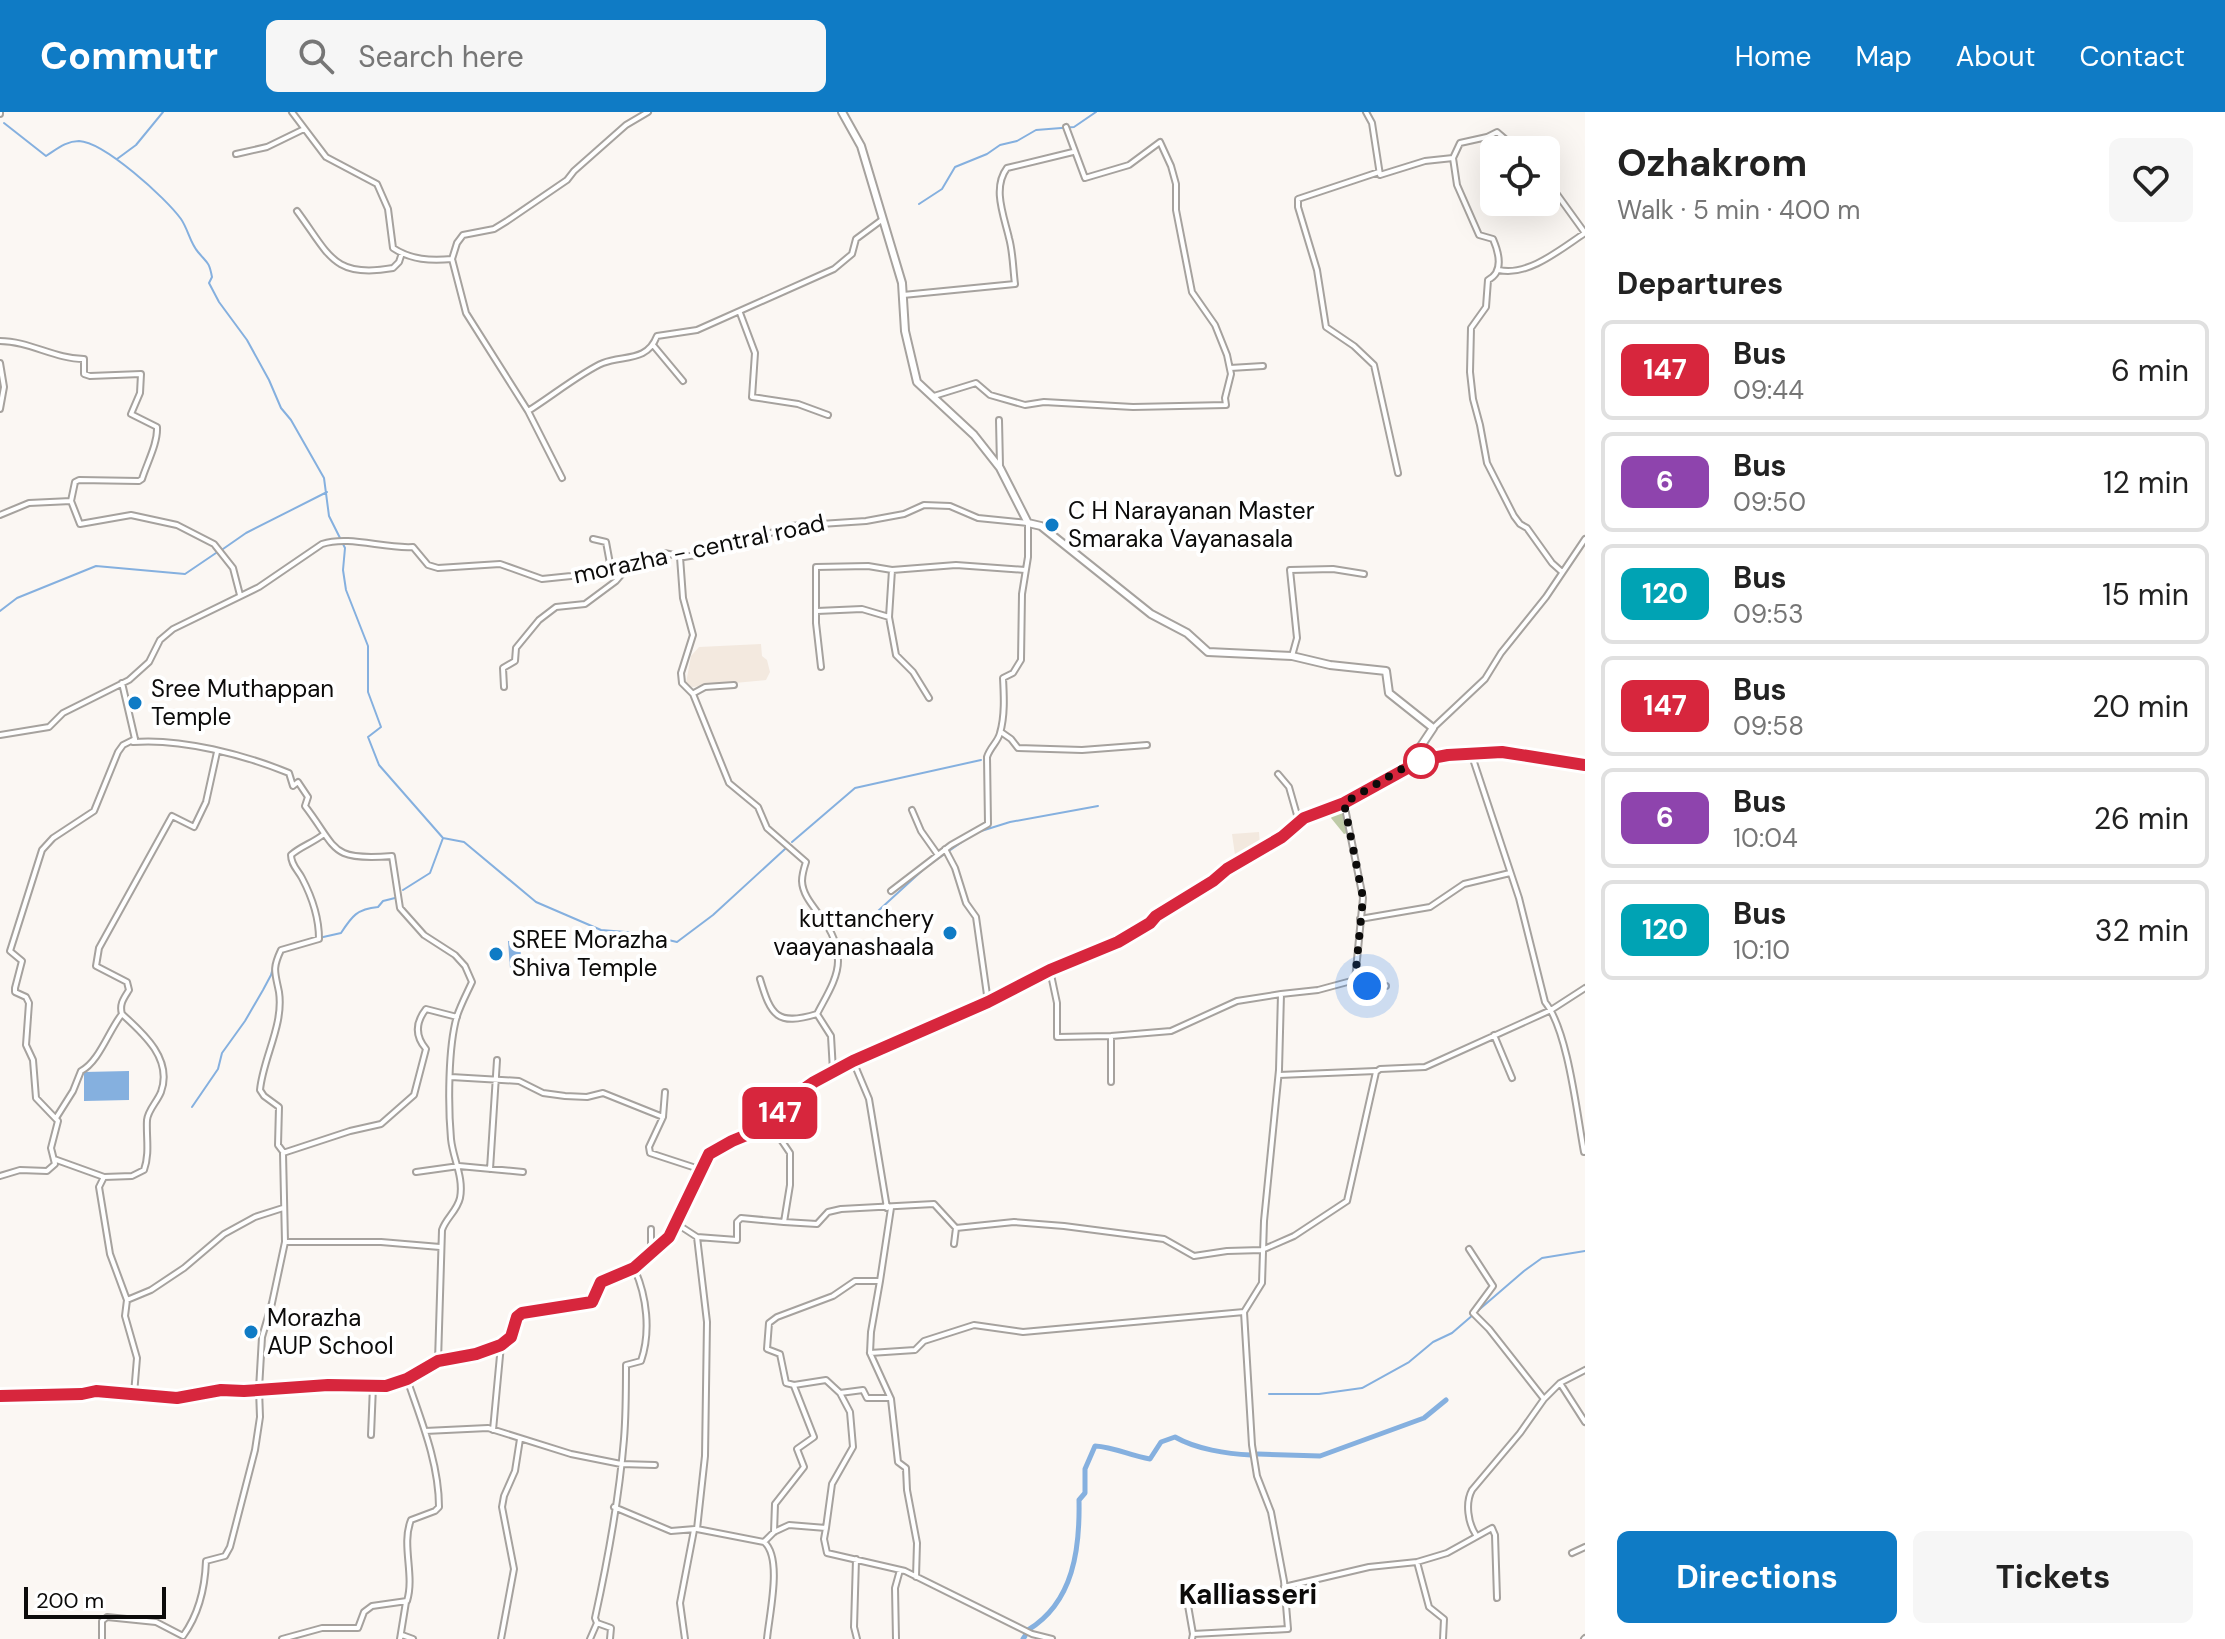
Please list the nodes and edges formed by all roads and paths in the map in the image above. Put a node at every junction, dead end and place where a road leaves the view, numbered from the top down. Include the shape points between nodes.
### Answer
1 (292, 112) edge
2 (648, 112) edge
3 (842, 112) edge
4 (1366, 112) edge
5 (1066, 127) dead end
6 (304, 129) junction
7 (1480, 139) edge
8 (1073, 152) junction
9 (236, 154) dead end
10 (1453, 158) junction
11 (1379, 172) junction
12 (1560, 198) edge
13 (297, 211) dead end
14 (883, 219) junction
15 (402, 253) junction
16 (452, 259) junction
17 (1499, 270) junction
18 (903, 295) junction
19 (740, 313) junction
20 (0, 341) edge
21 (653, 345) junction
22 (0, 363) edge
23 (1263, 366) dead end
24 (1230, 368) junction
25 (683, 381) dead end
26 (934, 397) junction
27 (0, 409) edge
28 (528, 411) junction
29 (828, 415) dead end
30 (999, 420) dead end
31 (1000, 468) junction
32 (1398, 473) dead end
33 (562, 478) dead end
34 (71, 501) junction
35 (0, 515) edge
36 (1028, 523) junction
37 (593, 539) dead end
38 (1585, 539) edge
39 (680, 557) junction
40 (623, 565) junction
41 (611, 569) junction
42 (892, 570) junction
43 (1025, 570) junction
44 (1562, 573) junction
45 (1364, 574) dead end
46 (240, 595) junction
47 (817, 611) junction
48 (889, 617) junction
49 (1292, 656) junction
50 (821, 667) dead end
51 (122, 683) junction
52 (734, 685) dead end
53 (504, 687) dead end
54 (693, 694) junction
55 (929, 698) dead end
56 (1433, 728) junction
57 (1000, 732) junction
58 (0, 735) edge
59 (133, 742) junction
60 (1147, 745) dead end
61 (217, 752) junction
62 (1471, 753) junction
63 (1585, 765) edge
64 (1407, 766) junction
65 (1278, 774) dead end
66 (1344, 803) junction
67 (912, 810) dead end
68 (1299, 822) junction
69 (324, 834) junction
70 (947, 851) junction
71 (938, 855) junction
72 (1510, 873) junction
73 (891, 891) dead end
74 (1360, 919) junction
75 (1050, 970) junction
76 (760, 979) dead end
77 (1355, 980) junction
78 (1386, 986) dead end
79 (1585, 988) edge
80 (1281, 994) junction
81 (988, 1002) junction
82 (1551, 1010) junction
83 (122, 1014) junction
84 (817, 1014) junction
85 (457, 1017) junction
86 (1494, 1035) junction
87 (1111, 1036) junction
88 (497, 1060) dead end
89 (853, 1061) junction
90 (1378, 1070) junction
91 (833, 1072) junction
92 (1279, 1075) junction
93 (451, 1077) junction
94 (1512, 1078) dead end
95 (496, 1079) junction
96 (1111, 1082) dead end
97 (665, 1092) dead end
98 (663, 1117) junction
99 (56, 1118) junction
100 (771, 1125) junction
101 (1584, 1152) edge
102 (284, 1153) junction
103 (54, 1159) junction
104 (459, 1166) junction
105 (490, 1169) junction
106 (702, 1170) junction
107 (416, 1172) dead end
108 (523, 1172) dead end
109 (0, 1176) edge
110 (104, 1177) junction
111 (283, 1208) junction
112 (889, 1208) junction
113 (784, 1222) junction
114 (677, 1224) junction
115 (956, 1228) junction
116 (651, 1229) dead end
117 (697, 1237) junction
118 (285, 1242) junction
119 (954, 1244) dead end
120 (440, 1247) junction
121 (1469, 1249) dead end
122 (1262, 1250) junction
123 (651, 1252) junction
124 (634, 1268) junction
125 (880, 1281) junction
126 (127, 1300) junction
127 (1244, 1312) junction
128 (501, 1345) junction
129 (870, 1353) junction
130 (438, 1361) junction
131 (1585, 1370) edge
132 (407, 1379) junction
133 (1560, 1383) junction
134 (794, 1385) junction
135 (373, 1386) junction
136 (259, 1389) junction
137 (840, 1393) junction
138 (134, 1394) junction
139 (0, 1396) edge
140 (890, 1398) junction
141 (1544, 1399) junction
142 (1585, 1422) edge
143 (493, 1430) junction
144 (425, 1431) junction
145 (371, 1435) dead end
146 (520, 1439) junction
147 (621, 1464) junction
148 (655, 1465) dead end
149 (614, 1507) junction
150 (826, 1528) junction
151 (696, 1529) junction
152 (774, 1532) junction
153 (1476, 1535) junction
154 (764, 1542) junction
155 (1585, 1547) edge
156 (1572, 1553) dead end
157 (856, 1559) junction
158 (1417, 1562) junction
159 (900, 1570) junction
160 (916, 1577) junction
161 (1284, 1587) junction
162 (1186, 1594) dead end
163 (1497, 1598) dead end
164 (407, 1601) junction
165 (597, 1623) junction
166 (1288, 1629) junction
167 (1193, 1636) edge
168 (185, 1637) edge
169 (401, 1637) edge
170 (102, 1639) edge
171 (282, 1639) edge
172 (413, 1639) edge
173 (501, 1639) edge
174 (590, 1639) edge
175 (610, 1639) edge
176 (685, 1639) edge
177 (767, 1639) edge
178 (857, 1639) edge
179 (896, 1639) edge
180 (1052, 1639) edge
181 (1288, 1639) edge
182 (1443, 1639) edge

1 - 6 street
2 - 16 street via 626,125 567,180 507,221 463,235
3 - 14 main road via 861,146
4 - 11 street
5 - 8 street
6 - 9 street via 267,147
6 - 15 street via 326,157 377,184 388,209 393,248
7 - 10 street via 1460,143
8 - 18 street via 1007,168 1002,175 1000,208 1015,284
8 - 24 street via 1085,178 1129,165 1160,142 1176,184 1192,292 1215,325
10 - 11 street
10 - 17 street via 1457,185 1479,235 1493,239 1497,247
11 - 32 street via 1298,199 1298,207 1317,270 1326,327 1374,365
12 - 17 street via 1585,233 1539,262
13 - 15 street via 332,258 349,270 393,268
14 - 18 main road
14 - 19 street via 856,239 852,254 834,269
15 - 16 street
16 - 28 street via 466,313
17 - 44 street via 1488,280 1486,307 1471,328 1470,386 1490,472 1520,524
18 - 26 main road via 917,382
19 - 21 street via 697,330 657,336
19 - 29 street via 755,353 752,397
20 - 34 street via 84,359 84,374 90,376 141,374 131,414 157,427 142,479 79,480
21 - 25 street
21 - 28 street via 639,357 603,363
22 - 27 street
23 - 24 street
24 - 26 street via 1226,405 1025,405 990,395 976,383
26 - 31 main road
28 - 33 street
30 - 31 street
31 - 36 main road
34 - 35 street via 29,503
34 - 46 street via 80,524 131,515 198,535 214,544 233,568
36 - 39 street, morazha - central road via 924,505 866,521 790,526 734,546
36 - 43 street
36 - 49 main road via 1041,526 1208,652
37 - 41 street via 606,542
38 - 44 street
39 - 40 street, morazha - central road via 664,553
39 - 54 street via 693,635 681,673 682,683
40 - 41 street, morazha - central road
40 - 53 street via 616,581 585,604 556,607 539,620 516,648 515,661 503,668
41 - 46 street, morazha - central road via 542,579 500,564 438,568 428,565 413,547 333,540
42 - 43 street via 956,565
42 - 47 street via 816,567
42 - 48 street
43 - 57 street via 1021,660 1003,678
44 - 56 street via 1485,679
45 - 49 street via 1290,570 1297,638
46 - 51 street via 173,629 160,640 149,662
47 - 48 street via 862,609
47 - 50 street
48 - 55 street via 896,655
49 - 56 main road via 1386,671 1389,693
51 - 58 street via 63,713 49,727
51 - 59 street
52 - 54 street via 705,687
54 - 84 street via 729,783 758,807 767,828 806,862 806,895 835,936 837,972
56 - 64 main road
57 - 60 street via 1018,748
57 - 70 street via 987,757 988,824
59 - 61 street via 155,740
59 - 99 street via 118,752 94,811 42,850 10,951 23,963 15,992 29,1003 26,1045 33,1060 36,1098
61 - 69 street via 289,773 293,786 298,782 305,790 305,806
61 - 83 street via 206,802 194,827 172,816 99,948 96,966 129,985
62 - 63 main road via 1519,753
62 - 64 main road
62 - 72 street
64 - 66 main road
65 - 68 street via 1289,787
66 - 68 main road
66 - 74 street via 1363,898
67 - 71 street
68 - 75 main road via 1150,923
69 - 85 street via 332,848 361,859 392,856 400,908 424,935 455,955 472,982
69 - 102 street via 291,855 317,917 319,938 281,950 273,965 279,993 277,1023 260,1090 279,1107 278,1145
70 - 71 street
70 - 81 street via 976,917
71 - 73 street
72 - 74 street via 1464,884 1430,907
72 - 82 street
74 - 77 street
75 - 81 main road
75 - 87 street via 1057,1037
76 - 84 street via 774,1014 795,1021
77 - 78 street
77 - 80 street
79 - 82 street
80 - 87 street via 1237,1001 1171,1031
80 - 92 street
81 - 89 main road
82 - 86 street
82 - 101 street
83 - 99 street via 81,1071
83 - 110 street via 156,1050 162,1085 147,1120 144,1170
84 - 91 street via 831,1036
85 - 93 street
85 - 102 street via 423,1012 417,1039 426,1049 414,1095 381,1124
86 - 90 street via 1425,1067
86 - 94 street
87 - 96 street
88 - 95 street
89 - 91 main road
89 - 112 street via 869,1099
90 - 92 street
90 - 122 street via 1347,1201
91 - 100 main road via 797,1094
92 - 122 street
93 - 95 street
93 - 104 street via 451,1142
95 - 98 street via 565,1096 603,1093
95 - 105 street
97 - 98 street
98 - 106 street via 650,1153
99 - 103 street
100 - 106 main road via 709,1154
100 - 113 street via 790,1153
102 - 111 street
103 - 109 street via 47,1171
103 - 110 street
104 - 105 street
104 - 107 street
104 - 120 street via 460,1197 445,1221
105 - 108 street
106 - 114 main road
110 - 126 street via 99,1195 110,1254
111 - 118 street
111 - 126 street via 224,1234 184,1268
112 - 113 street via 841,1209 828,1212 817,1224
112 - 115 street via 934,1204
112 - 125 street
113 - 117 street via 741,1218 737,1240
114 - 117 street
114 - 123 main road
115 - 119 street
115 - 122 street via 1014,1222 1064,1226 1164,1239 1194,1256
116 - 123 street
117 - 151 street via 707,1322 705,1456
118 - 120 street
118 - 136 street via 262,1337
120 - 130 street
121 - 141 street via 1493,1286 1475,1315
122 - 127 street via 1262,1283
123 - 124 main road
124 - 128 main road via 601,1282 592,1302 522,1313
124 - 147 street via 648,1341 641,1361 626,1365
125 - 129 street
125 - 134 street via 855,1281 833,1296 772,1319 767,1349 780,1354 786,1383
126 - 138 street via 125,1316 137,1358
127 - 129 street via 1023,1332 974,1325 924,1341 915,1350
127 - 161 street via 1254,1460 1271,1512
128 - 130 main road
128 - 143 street
129 - 140 street
130 - 132 main road
131 - 133 street
132 - 135 main road
132 - 144 street
133 - 141 street
133 - 142 street
134 - 137 street via 826,1380
134 - 152 street via 814,1437 797,1449 804,1467 775,1504
135 - 136 main road
135 - 145 street
136 - 138 main road via 177,1398
136 - 168 street via 255,1450 238,1520 225,1556 206,1561 203,1592
137 - 140 street via 863,1390 867,1398
137 - 150 street via 850,1412 853,1447 832,1484
138 - 139 main road
140 - 160 street via 917,1543
141 - 153 street via 1469,1496 1469,1525
143 - 144 street
143 - 146 street
144 - 164 street via 438,1479 439,1507 411,1520 407,1530
146 - 147 street
146 - 173 street via 502,1507 514,1569
147 - 148 street
147 - 149 street
149 - 151 street via 671,1531
149 - 165 street
150 - 152 street via 793,1524
150 - 157 street via 827,1553
151 - 154 street
151 - 176 street via 680,1603
152 - 154 street
153 - 158 street via 1447,1553
153 - 163 street via 1492,1528 1495,1535
154 - 177 street via 775,1569
155 - 156 street
157 - 159 street
157 - 178 street
158 - 161 street
158 - 182 street via 1429,1607 1444,1619
159 - 160 street
159 - 179 street
160 - 180 street
161 - 166 street
162 - 167 street
164 - 169 street
164 - 171 street via 372,1606 358,1628 322,1628
165 - 174 street
165 - 175 street via 611,1628
166 - 167 street
166 - 181 street
168 - 170 street via 156,1622 107,1617
169 - 172 street

